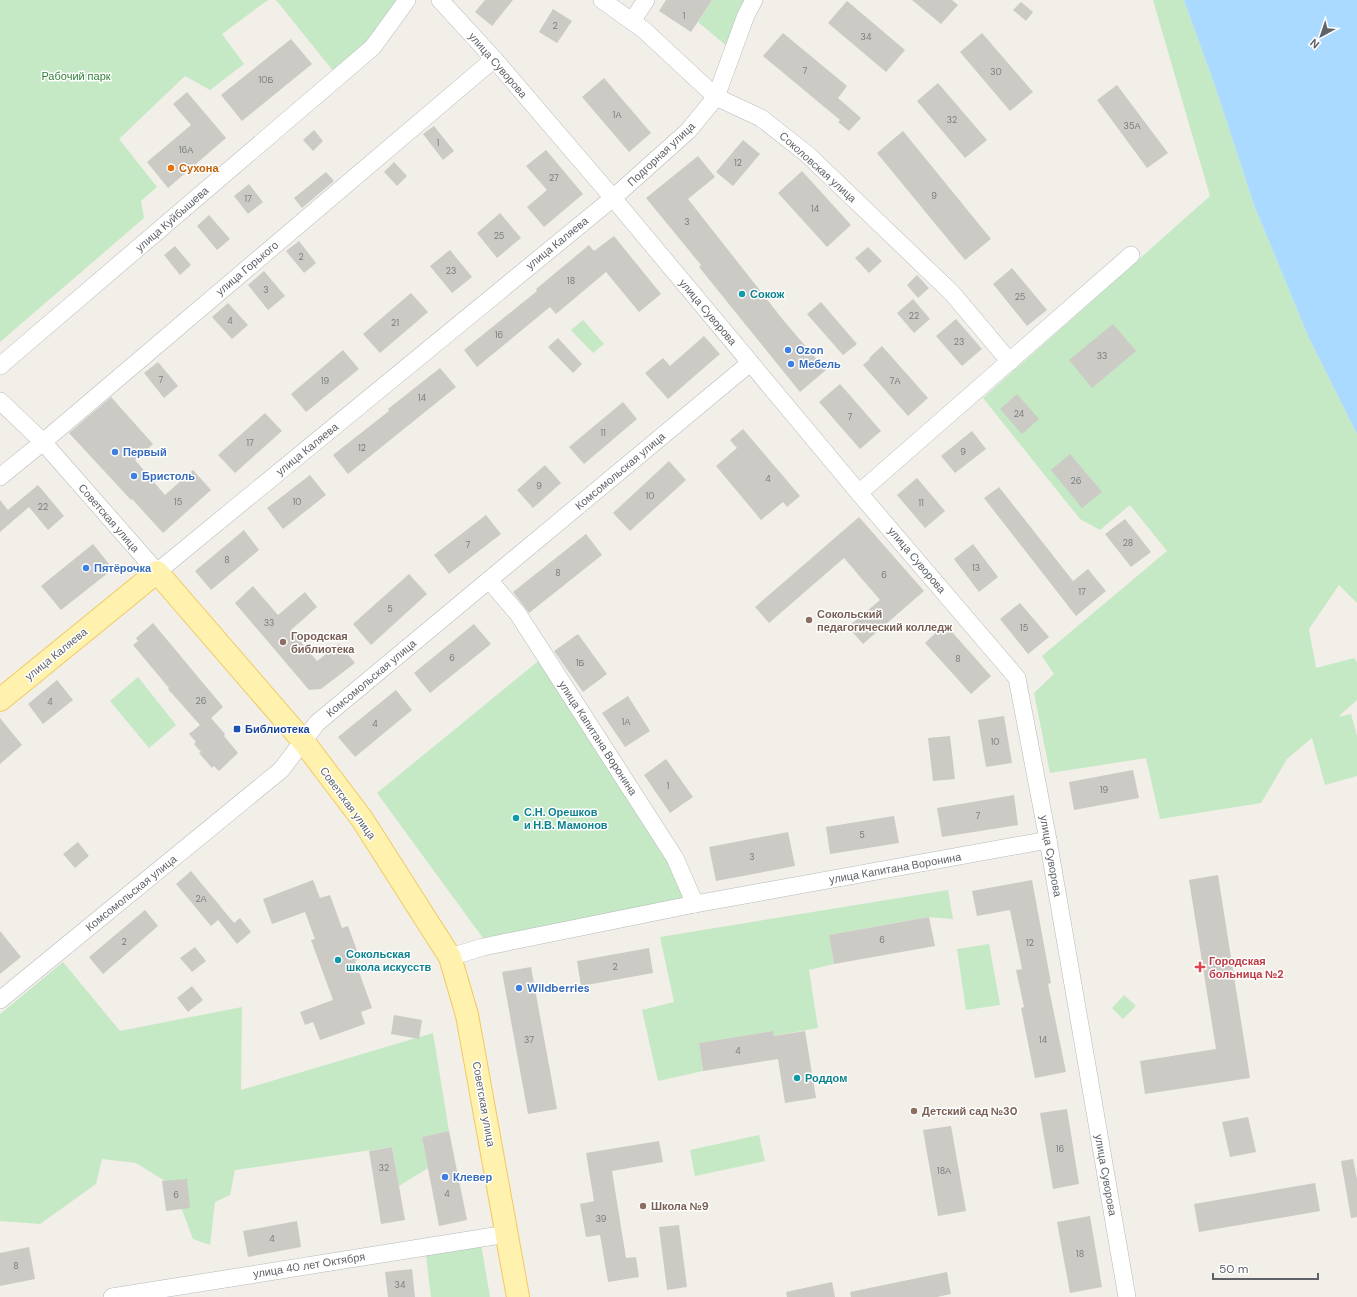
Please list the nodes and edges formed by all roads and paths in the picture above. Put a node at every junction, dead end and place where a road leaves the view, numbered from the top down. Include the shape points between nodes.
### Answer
1 (407, 0) edge
2 (440, 0) edge
3 (602, 0) edge
4 (646, 0) edge
5 (754, 0) edge
6 (632, 21) junction
7 (494, 59) junction
8 (716, 97) junction
9 (613, 198) junction
10 (1131, 255) dead end
11 (750, 362) junction
12 (1010, 362) junction
13 (0, 366) edge
14 (0, 401) edge
15 (43, 442) junction
16 (0, 477) edge
17 (859, 493) junction
18 (157, 572) junction
19 (489, 580) junction
20 (0, 700) edge
21 (303, 740) junction
22 (1048, 840) junction
23 (695, 904) junction
24 (450, 957) junction
25 (0, 1000) edge
26 (507, 1234) junction
27 (112, 1297) edge
28 (518, 1297) edge
29 (1127, 1297) edge

1 - 13 street, улица Куйбышева via 373,47
2 - 7 street, улица Суворова
3 - 6 street, Соколовская улица
4 - 6 street
5 - 8 street, Подгорная улица
6 - 8 street, Соколовская улица
7 - 9 street, улица Суворова
7 - 15 street, улица Горького
8 - 9 street, Подгорная улица via 688,131
8 - 12 street, Соколовская улица via 761,118 807,154 952,293
9 - 11 street, улица Суворова
9 - 18 street, улица Каляева
10 - 12 street
11 - 17 street, улица Суворова
11 - 19 street, Комсомольская улица
12 - 17 street
14 - 15 street, Советская улица
15 - 16 street, улица Горького
15 - 18 street, Советская улица
17 - 22 street, улица Суворова via 1017,678
18 - 20 main road, улица Каляева
18 - 21 main road, Советская улица
19 - 21 street, Комсомольская улица via 317,722
19 - 23 street, улица Капитана Воронина via 518,614 674,858
21 - 24 main road, Советская улица via 362,819
21 - 25 street, Комсомольская улица via 281,770
22 - 23 street, улица Капитана Воронина
22 - 29 street, улица Суворова
23 - 24 street, улица Капитана Воронина via 483,947
24 - 26 main road, Советская улица via 467,1016
26 - 27 street, улица 40 лет Октября
26 - 28 main road, Советская улица

